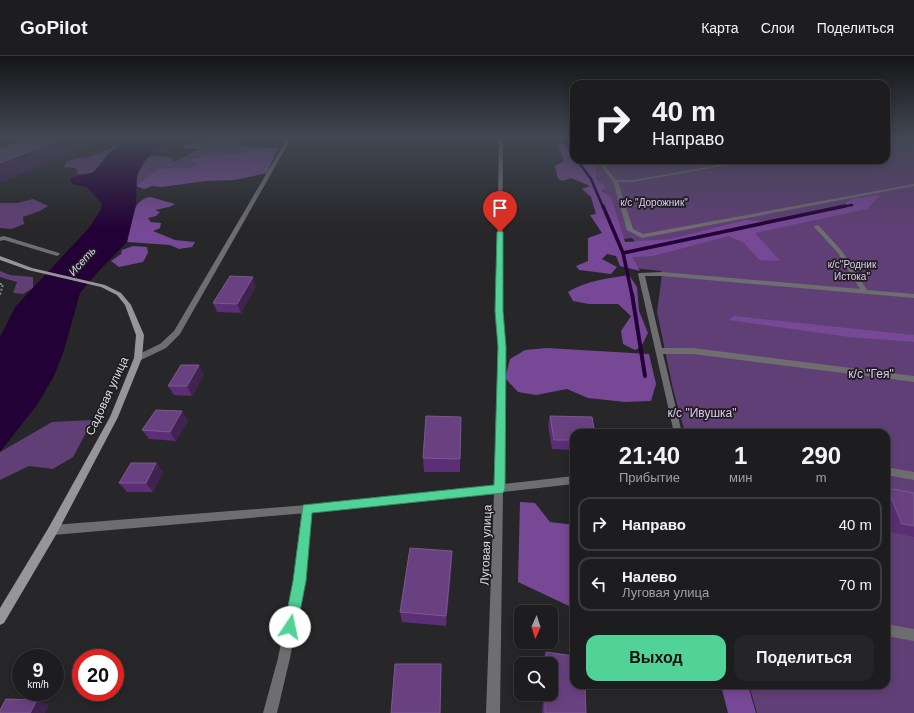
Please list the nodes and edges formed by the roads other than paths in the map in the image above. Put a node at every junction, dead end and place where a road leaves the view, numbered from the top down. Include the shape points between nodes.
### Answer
1 (273, 168) edge
2 (501, 168) edge
3 (604, 168) edge
4 (710, 168) edge
5 (615, 181) junction
6 (914, 184) edge
7 (817, 227) dead end
8 (0, 239) edge
9 (57, 254) dead end
10 (0, 258) edge
11 (865, 292) junction
12 (914, 296) edge
13 (660, 351) junction
14 (138, 358) junction
15 (914, 379) edge
16 (677, 429) edge
17 (890, 472) edge
18 (914, 476) edge
19 (570, 480) edge
20 (499, 489) junction
21 (307, 509) junction
22 (53, 530) junction
23 (0, 619) edge
24 (890, 631) edge
25 (914, 635) edge
26 (270, 713) edge
27 (493, 713) edge

1 - 14 street, Садовая улица via 177,332 163,346
2 - 20 street, Луговая улица via 499,311 502,347
3 - 5 street
4 - 5 street via 633,181
5 - 6 street via 630,230 642,236
7 - 11 street via 840,252
8 - 9 street
10 - 14 main road via 30,269 103,286 119,294 128,305 140,335
11 - 12 street
11 - 13 street via 641,274
13 - 15 street via 693,351
13 - 16 street
14 - 22 main road, Садовая улица via 114,417
17 - 18 street
19 - 20 street
20 - 21 street
20 - 27 street, Луговая улица
21 - 22 street
21 - 26 street via 299,581
22 - 23 main road, Садовая улица
24 - 25 street

